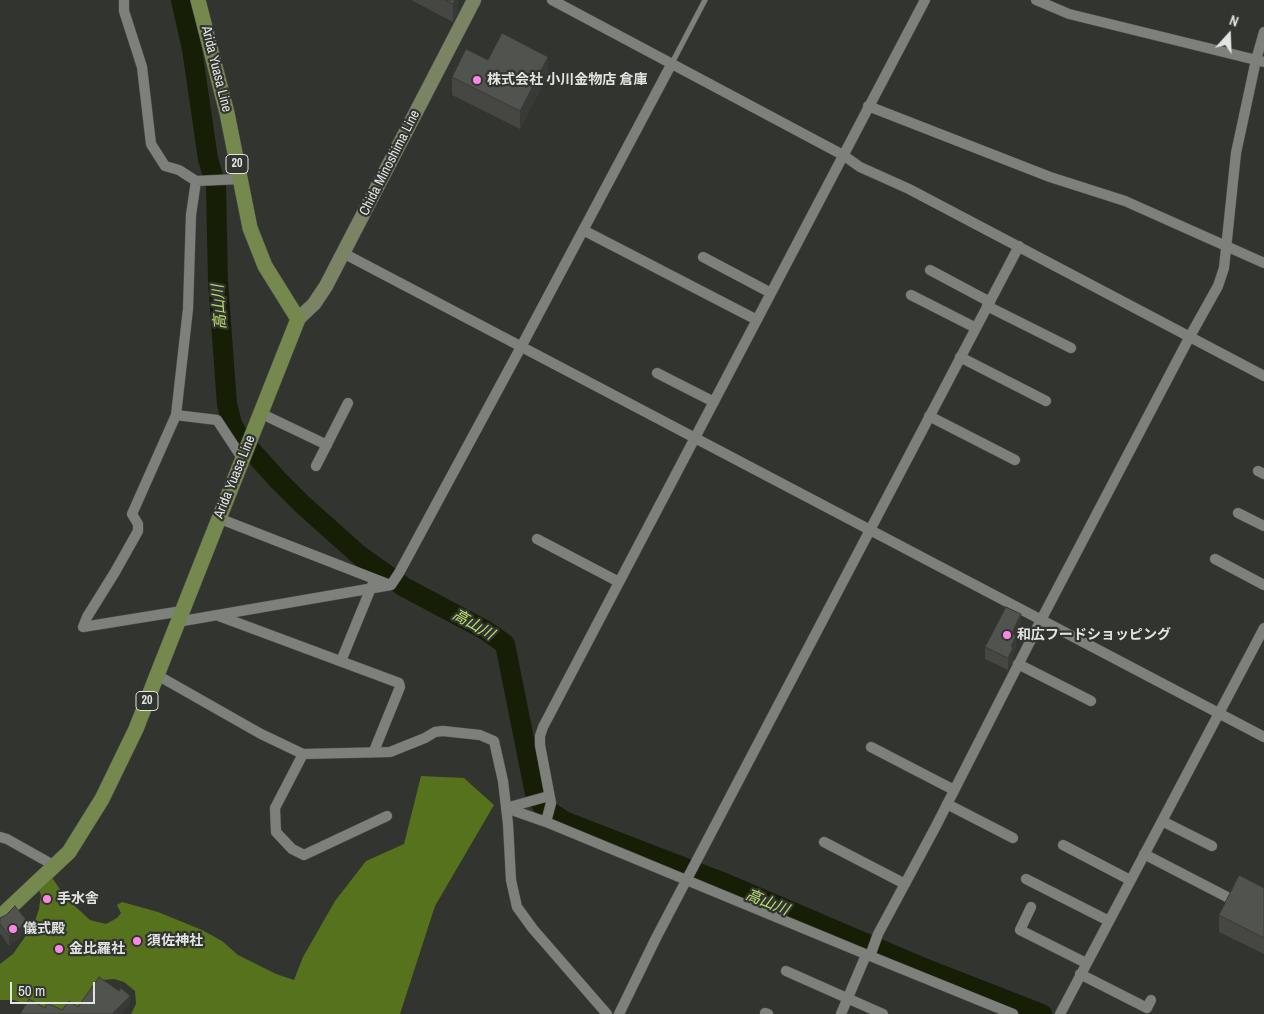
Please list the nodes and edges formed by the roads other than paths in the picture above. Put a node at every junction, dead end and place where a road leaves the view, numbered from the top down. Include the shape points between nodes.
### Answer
1 (124, 0) edge
2 (198, 0) edge
3 (474, 0) edge
4 (552, 0) edge
5 (705, 0) edge
6 (925, 0) edge
7 (1036, 0) edge
8 (1264, 32) edge
9 (1260, 61) edge
10 (672, 63) junction
11 (868, 106) junction
12 (843, 155) junction
13 (240, 179) junction
14 (200, 180) junction
15 (583, 230) junction
16 (1019, 246) junction
17 (1226, 246) junction
18 (343, 253) junction
19 (703, 257) dead end
20 (1264, 263) edge
21 (930, 270) dead end
22 (771, 292) junction
23 (912, 295) dead end
24 (988, 304) junction
25 (298, 320) junction
26 (757, 320) junction
27 (976, 328) junction
28 (1189, 338) junction
29 (521, 347) junction
30 (1070, 348) dead end
31 (960, 357) junction
32 (657, 373) dead end
33 (1264, 376) edge
34 (1046, 401) dead end
35 (714, 402) junction
36 (348, 403) dead end
37 (260, 413) junction
38 (176, 415) junction
39 (930, 416) junction
40 (694, 439) junction
41 (326, 445) junction
42 (243, 456) junction
43 (1015, 460) dead end
44 (316, 466) dead end
45 (1238, 513) dead end
46 (218, 518) junction
47 (1264, 526) edge
48 (869, 530) junction
49 (537, 539) dead end
50 (1215, 559) dead end
51 (619, 582) junction
52 (373, 584) junction
53 (1264, 585) edge
54 (218, 615) junction
55 (179, 616) junction
56 (1041, 620) junction
57 (1264, 628) edge
58 (341, 661) junction
59 (1018, 664) junction
60 (157, 675) junction
61 (1091, 701) dead end
62 (1220, 714) junction
63 (1264, 737) edge
64 (871, 747) dead end
65 (374, 752) junction
66 (302, 754) junction
67 (954, 790) junction
68 (550, 796) junction
69 (947, 804) junction
70 (506, 808) junction
71 (387, 816) dead end
72 (1162, 821) junction
73 (546, 822) junction
74 (0, 837) edge
75 (1013, 838) dead end
76 (824, 842) dead end
77 (1063, 845) dead end
78 (1212, 846) dead end
79 (1144, 854) junction
80 (55, 866) junction
81 (1026, 879) dead end
82 (686, 880) junction
83 (1130, 880) junction
84 (905, 884) junction
85 (1227, 897) edge
86 (1030, 907) dead end
87 (0, 917) edge
88 (1109, 921) junction
89 (868, 956) junction
90 (1086, 963) junction
91 (786, 970) dead end
92 (1080, 974) junction
93 (848, 998) junction
94 (1151, 1000) dead end
95 (607, 1014) edge
96 (620, 1014) edge
97 (841, 1014) edge
98 (883, 1014) edge
99 (1013, 1014) edge
100 (1060, 1014) edge

1 - 14 street via 124,11 142,67 152,144 165,166
2 - 13 main road, Arida Yuasa Line / 20
3 - 18 main road, Chida Minoshima Line
4 - 10 street
5 - 10 lane
6 - 11 street
7 - 9 street via 1069,14
8 - 9 street
9 - 17 street via 1236,153
10 - 12 street
10 - 15 street
11 - 12 street
11 - 17 street via 1050,177 1125,201
12 - 16 street via 860,167 910,189
12 - 22 street
13 - 14 street
13 - 25 main road, Arida Yuasa Line / 20 via 254,241 265,266
14 - 38 street via 191,215 188,309
15 - 26 street
15 - 29 street
16 - 24 street
16 - 28 street
17 - 20 street
17 - 28 street via 1218,286
18 - 25 main road, Chida Minoshima Line via 319,297
18 - 29 street
19 - 22 street
21 - 24 street
22 - 26 street
23 - 27 street
24 - 27 street
24 - 30 street
25 - 37 main road, Arida Yuasa Line / 20
26 - 35 street
27 - 31 street
28 - 33 street
28 - 56 street
29 - 40 street
29 - 52 street via 399,574 391,585
31 - 34 street
31 - 39 street
32 - 35 street
35 - 40 street
36 - 41 street
37 - 41 street
37 - 42 main road, Arida Yuasa Line / 20
38 - 42 street via 217,420
38 - 55 street via 132,514 138,531 83,628
39 - 43 street
39 - 48 street
40 - 48 street
40 - 51 street
41 - 44 street
42 - 46 main road, Arida Yuasa Line / 20
45 - 47 street
46 - 52 street
46 - 55 main road, Arida Yuasa Line / 20
48 - 56 street
48 - 82 street
49 - 51 street
50 - 53 street
51 - 68 street via 540,736
52 - 54 street
52 - 58 street
54 - 55 street
54 - 58 street
55 - 60 main road, Arida Yuasa Line / 20
56 - 59 street
56 - 62 street
57 - 62 street
58 - 65 street via 399,684
59 - 61 street
59 - 67 street
60 - 66 street
60 - 80 main road, Arida Yuasa Line / 20 via 136,729 102,799 77,841
62 - 63 street
62 - 72 street
64 - 67 street
65 - 66 street
65 - 70 street via 390,752 443,731 489,738 497,747
66 - 71 street via 276,808 276,832 292,849 304,855
67 - 69 street
68 - 70 street
68 - 73 street via 551,806
69 - 75 street
69 - 84 street
70 - 73 street
70 - 95 street via 511,880 517,908
72 - 78 street
72 - 79 street
73 - 82 street
74 - 80 street
76 - 84 street
77 - 83 street
79 - 83 street
79 - 85 street
80 - 87 main road, Arida Yuasa Line / 20
81 - 88 street
82 - 89 street
82 - 96 street
83 - 88 street
84 - 89 street
86 - 90 street via 1020,930
88 - 90 street
89 - 93 street
89 - 99 street
90 - 92 street
91 - 93 street
92 - 94 street via 1146,1008
92 - 100 street
93 - 97 street
93 - 98 street

